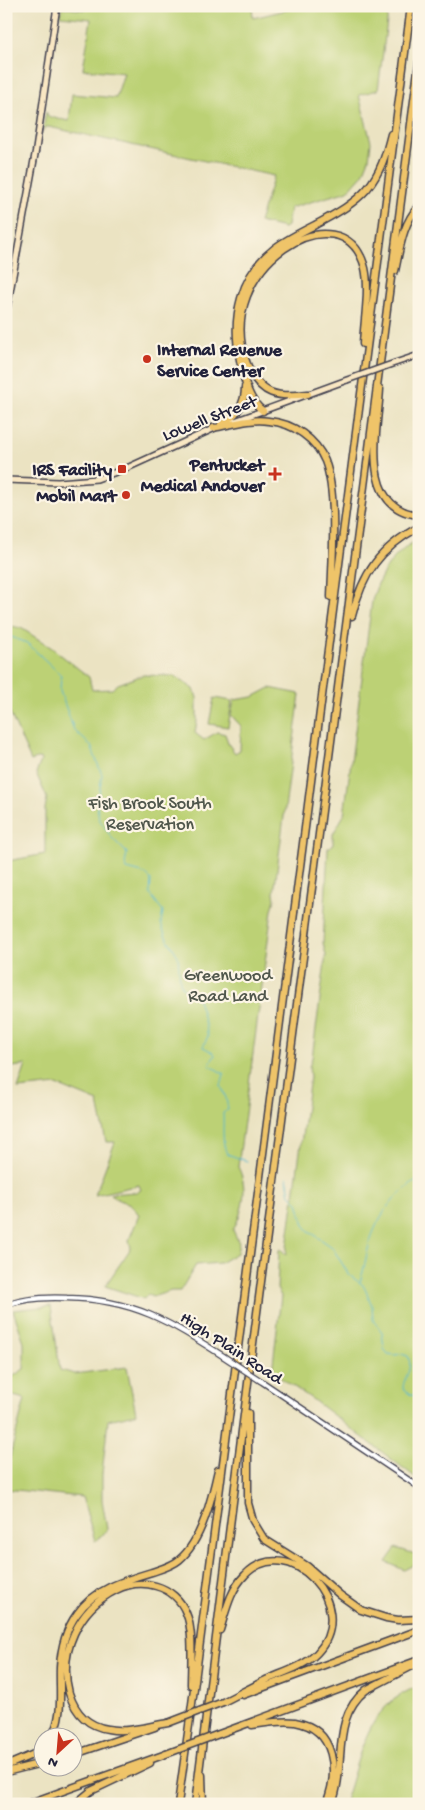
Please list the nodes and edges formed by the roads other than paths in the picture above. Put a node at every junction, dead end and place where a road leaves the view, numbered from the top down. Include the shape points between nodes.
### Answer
1 (57, 6) edge
2 (411, 6) edge
3 (419, 62) edge
4 (399, 101) junction
5 (419, 206) edge
6 (387, 307) junction
7 (6, 314) edge
8 (382, 345) junction
9 (419, 355) edge
10 (245, 381) junction
11 (362, 387) junction
12 (308, 394) junction
13 (262, 411) junction
14 (213, 428) junction
15 (6, 480) edge
16 (419, 515) edge
17 (419, 527) edge
18 (331, 626) junction
19 (345, 641) junction
20 (6, 1305) edge
21 (249, 1376) junction
22 (226, 1438) junction
23 (419, 1488) edge
24 (419, 1619) edge
25 (419, 1630) edge
26 (214, 1651) junction
27 (419, 1661) edge
28 (223, 1702) junction
29 (192, 1704) junction
30 (168, 1723) junction
31 (241, 1726) junction
32 (56, 1728) edge
33 (82, 1752) edge
34 (166, 1754) junction
35 (32, 1755) edge
36 (201, 1756) junction
37 (6, 1766) edge
38 (32, 1766) edge
39 (6, 1772) edge
40 (27, 1804) edge
41 (75, 1804) edge
42 (178, 1804) edge
43 (196, 1804) edge
44 (203, 1804) edge
45 (326, 1804) edge
46 (332, 1804) edge

1 - 7 main road via 36,149
2 - 4 highway
3 - 6 highway
4 - 10 highway via 384,159 368,188 346,208 277,247 262,260 247,282 239,303 236,326
4 - 11 highway
5 - 6 highway via 403,233
6 - 8 highway
8 - 16 highway via 377,477 382,492 394,505
8 - 19 highway
9 - 12 main road, Lowell Street, bridge
10 - 13 highway via 252,399
10 - 14 highway via 245,396 240,409
11 - 12 highway via 365,268 348,242 321,234 288,246 265,265 248,291 241,324 245,358 259,384 279,396
11 - 18 highway
12 - 13 main road, Lowell Street
13 - 14 main road, Lowell Street
14 - 15 main road, Lowell Street via 97,479 58,482
14 - 18 highway via 250,421 282,423 307,437 322,455 329,475 331,501
17 - 19 highway via 390,546 369,571 358,593
18 - 22 highway
19 - 21 highway
20 - 23 street, High Plain Road, bridge via 47,1297 84,1298 113,1302 161,1319 223,1356
21 - 24 highway via 247,1492 250,1512 259,1532 273,1546 306,1566 356,1607 386,1618
21 - 26 highway
22 - 29 highway
22 - 32 highway via 205,1517 183,1556 162,1568 107,1588 77,1614 62,1651 60,1709
25 - 28 highway
26 - 28 highway via 230,1597 246,1574 260,1564 282,1561 294,1566 313,1580 325,1595 332,1615 331,1626 317,1653
26 - 36 highway
27 - 31 highway
27 - 46 highway via 366,1690 349,1709
28 - 30 highway, bridge
29 - 30 highway via 190,1623 175,1597 163,1588 137,1584 119,1589 93,1605 74,1632 67,1653 68,1686 76,1710 92,1724 108,1729 124,1730
29 - 42 highway
30 - 33 highway
31 - 34 highway, bridge
31 - 45 highway via 296,1722 307,1725 322,1736 328,1743 333,1762 332,1784
34 - 40 highway
34 - 41 highway via 91,1791
35 - 37 highway
36 - 43 highway
36 - 44 highway
38 - 39 highway

